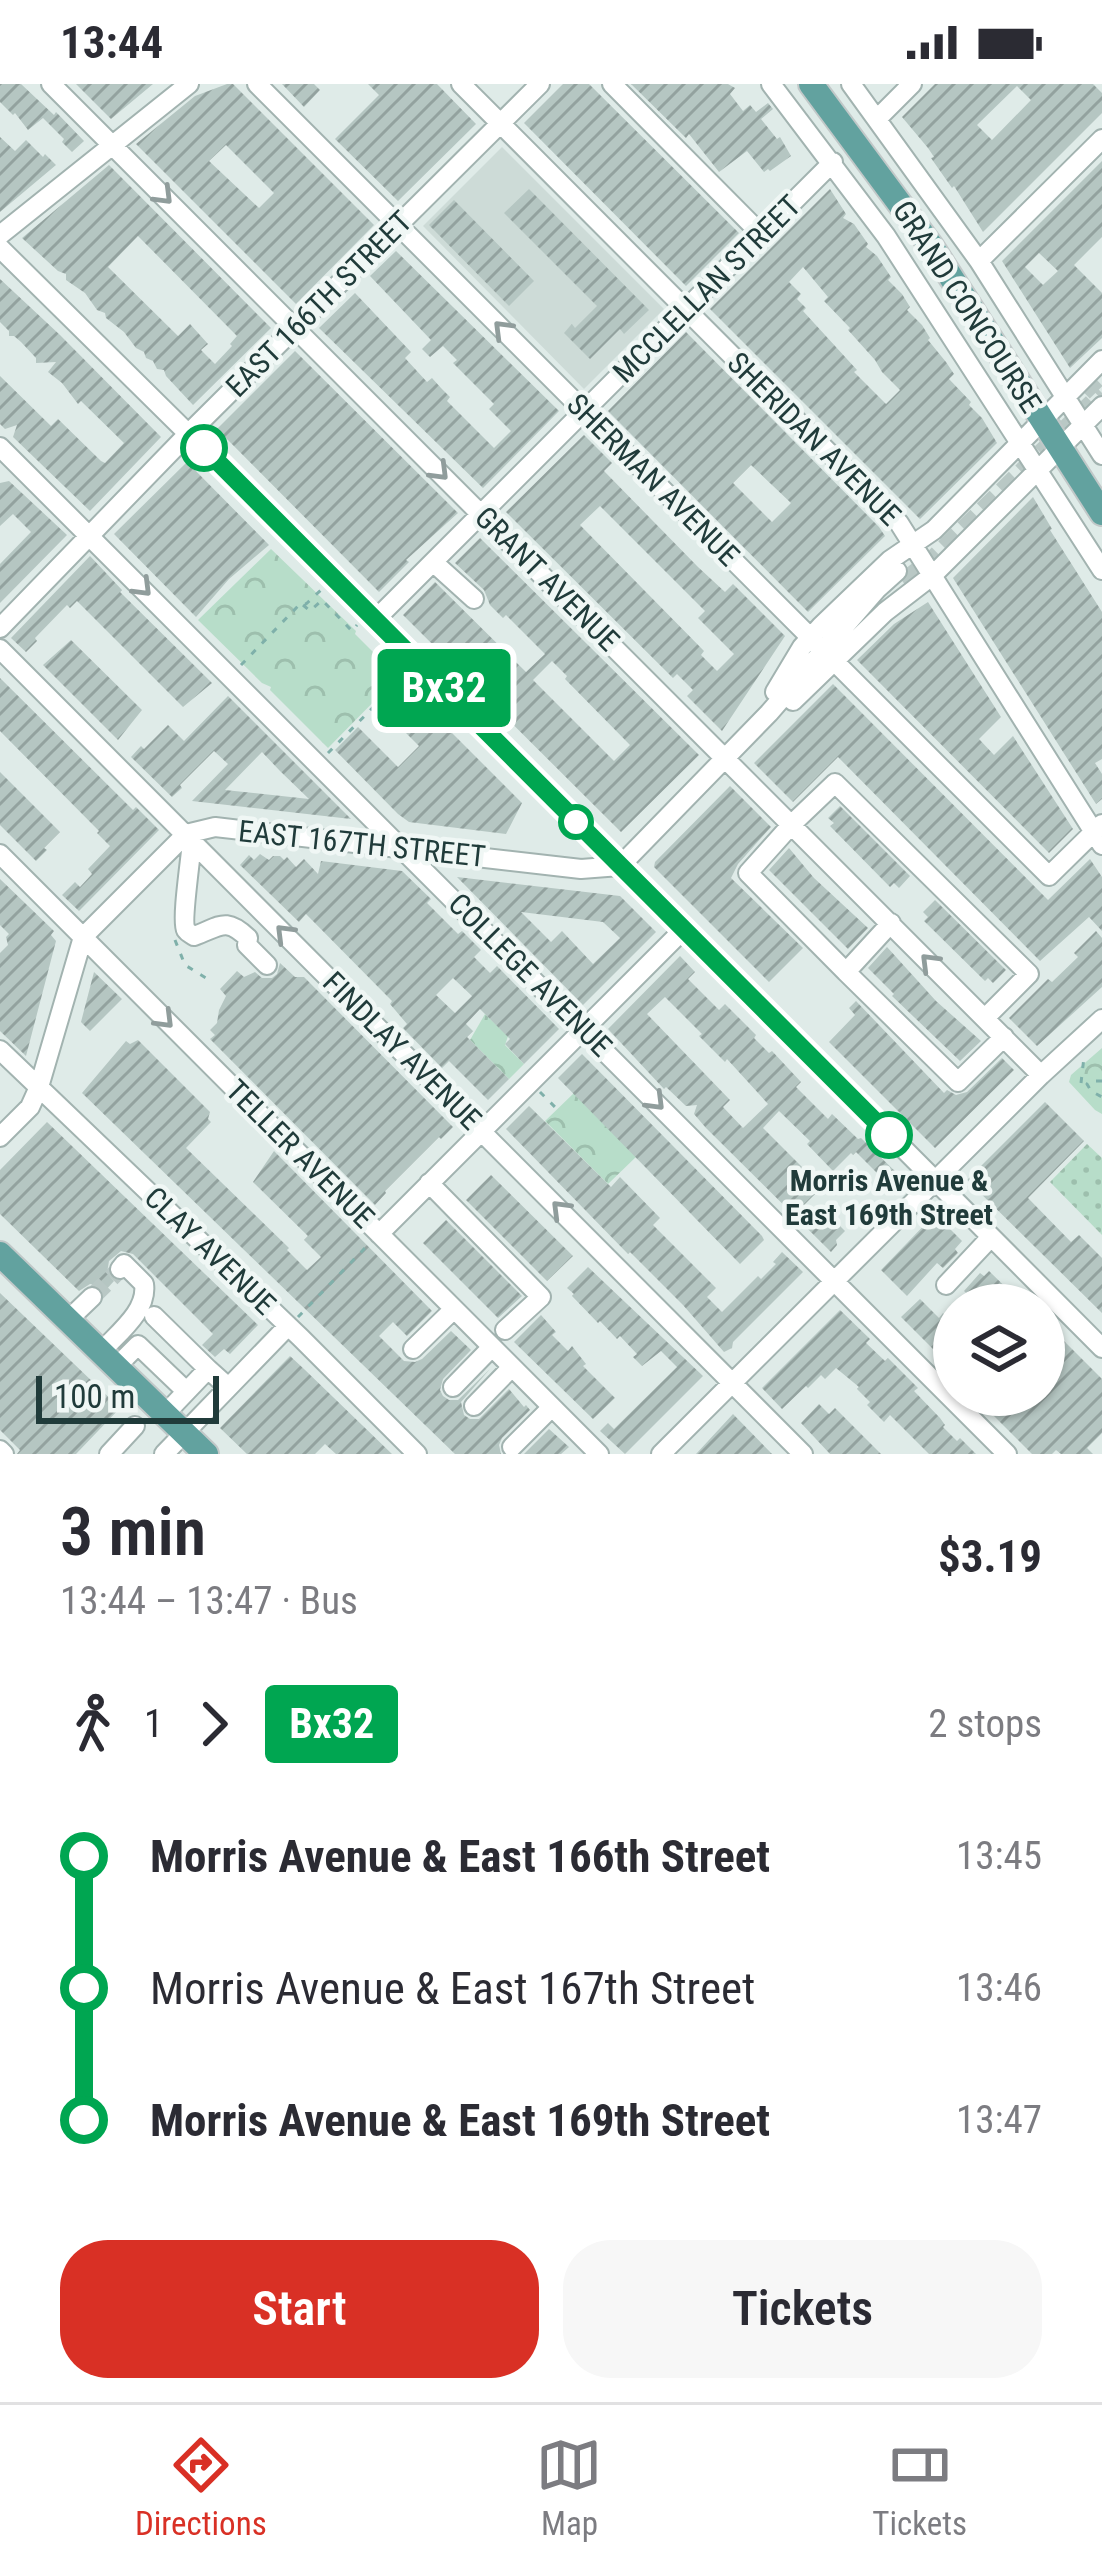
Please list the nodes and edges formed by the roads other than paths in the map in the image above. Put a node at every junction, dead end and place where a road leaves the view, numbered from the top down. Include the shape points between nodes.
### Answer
1 (51, 84) edge
2 (257, 84) edge
3 (461, 84) edge
4 (540, 84) edge
5 (612, 84) edge
6 (771, 84) edge
7 (851, 84) edge
8 (912, 84) edge
9 (180, 88) edge
10 (820, 91) edge
11 (878, 118) junction
12 (500, 123) junction
13 (1102, 139) edge
14 (112, 144) junction
15 (832, 162) junction
16 (398, 226) junction
17 (761, 234) junction
18 (0, 235) edge
19 (0, 248) edge
20 (979, 261) junction
21 (686, 309) junction
22 (296, 327) junction
23 (1102, 360) edge
24 (1065, 396) junction
25 (1102, 406) edge
26 (585, 412) junction
27 (1042, 419) junction
28 (1083, 425) junction
29 (189, 433) junction
30 (1020, 442) junction
31 (0, 447) edge
32 (1060, 447) junction
33 (1102, 454) edge
34 (1038, 469) junction
35 (1102, 513) edge
36 (482, 514) junction
37 (90, 535) junction
38 (914, 543) junction
39 (434, 562) junction
40 (1102, 570) edge
41 (933, 574) junction
42 (900, 577) tunnel mouth
43 (474, 599) dead end
44 (367, 622) junction
45 (0, 628) edge
46 (0, 649) edge
47 (822, 649) junction
48 (769, 713) junction
49 (727, 758) junction
50 (792, 824) junction
51 (1099, 834) edge
52 (189, 838) junction
53 (405, 848) junction
54 (0, 854) edge
55 (620, 866) junction
56 (891, 923) junction
57 (684, 929) junction
58 (82, 937) junction
59 (267, 964) dead end
60 (846, 972) junction
61 (986, 1018) junction
62 (1102, 1019) edge
63 (584, 1029) junction
64 (1004, 1037) junction
65 (0, 1050) edge
66 (1041, 1075) junction
67 (38, 1087) junction
68 (481, 1131) junction
69 (0, 1137) edge
70 (935, 1181) junction
71 (430, 1183) junction
72 (379, 1234) junction
73 (991, 1237) junction
74 (0, 1254) edge
75 (120, 1269) dead end
76 (835, 1281) junction
77 (947, 1284) edge
78 (92, 1297) tunnel mouth
79 (454, 1309) junction
80 (154, 1316) dead end
81 (68, 1320) junction
82 (288, 1326) junction
83 (505, 1330) dead end
84 (492, 1348) junction
85 (1102, 1348) edge
86 (413, 1349) dead end
87 (108, 1359) junction
88 (512, 1367) junction
89 (208, 1369) junction
90 (733, 1383) junction
91 (228, 1387) junction
92 (453, 1387) dead end
93 (186, 1391) junction
94 (474, 1406) dead end
95 (552, 1407) junction
96 (165, 1414) junction
97 (135, 1426) dead end
98 (184, 1433) junction
99 (512, 1447) dead end
100 (109, 1454) edge
101 (164, 1454) edge
102 (206, 1454) edge
103 (417, 1454) edge
104 (599, 1454) edge
105 (662, 1454) edge
106 (803, 1454) edge
107 (1007, 1454) edge

1 - 14 street, GRANT AVENUE
2 - 16 street, SHERMAN AVENUE
3 - 12 street, SHERIDAN AVENUE
4 - 12 street, EAST 166TH STREET
5 - 17 street
6 - 15 street, GRAND CONCOURSE
7 - 11 street, GRAND CONCOURSE
8 - 11 street
9 - 14 street
10 - 27 main road, GRAND CONCOURSE
11 - 20 street, GRAND CONCOURSE
12 - 16 street, EAST 166TH STREET
12 - 21 street, SHERIDAN AVENUE
13 - 20 street
14 - 18 street
14 -> 22 street, GRANT AVENUE
15 - 17 street, MCCLELLAN STREET
15 - 30 street, GRAND CONCOURSE
16 - 22 street, EAST 166TH STREET
26 -> 16 street, SHERMAN AVENUE
17 - 21 street, MCCLELLAN STREET
19 - 29 street
20 - 24 street, GRAND CONCOURSE
21 - 26 street, MCCLELLAN STREET
21 - 38 street, SHERIDAN AVENUE
22 - 29 street, EAST 166TH STREET
22 -> 36 street, GRANT AVENUE
23 - 24 street
24 - 27 street
24 - 28 street, GRAND CONCOURSE
25 - 28 street
26 - 36 street, MCCLELLAN STREET
26 - 47 street, SHERMAN AVENUE
27 - 30 street
27 - 32 main road, GRAND CONCOURSE
28 - 32 street
28 - 33 street, GRAND CONCOURSE
29 - 37 street, EAST 166TH STREET
29 - 44 street
30 - 34 street, GRAND CONCOURSE
30 - 38 street
31 - 37 street, COLLEGE AVENUE
32 - 34 street
32 - 35 main road, GRAND CONCOURSE
34 - 40 street, GRAND CONCOURSE
34 - 41 street
36 - 39 street, MCCLELLAN STREET
36 - 49 street, GRANT AVENUE
37 - 45 street, EAST 166TH STREET
37 -> 53 street, COLLEGE AVENUE
38 - 41 street, SHERIDAN AVENUE
38 - 47 street via 882,566
39 - 43 street
39 - 44 street, MCCLELLAN STREET
41 - 47 street
41 - 51 street, SHERIDAN AVENUE
42 - 47 street
44 - 55 street
46 - 52 street, FINDLAY AVENUE
47 - 48 street via 777,688
47 - 48 street via 793,701
47 - 51 street, SHERMAN AVENUE via 1049,877
48 - 49 street
49 - 50 street, GRANT AVENUE
49 - 55 street
50 - 56 street, GRANT AVENUE
50 - 60 street via 748,873
50 - 61 street via 836,783 1029,974
52 - 53 street, EAST 167TH STREET via 215,827
52 - 58 street
52 - 59 street via 184,928 194,936 234,925
68 -> 52 street, FINDLAY AVENUE
53 - 55 street, EAST 167TH STREET via 581,869
53 - 63 street, COLLEGE AVENUE
54 - 58 street, TELLER AVENUE
55 - 57 street
56 - 60 street
61 -> 56 street, GRANT AVENUE
57 - 63 street
57 - 70 street via 828,1060
58 - 67 street
58 -> 72 street, TELLER AVENUE
60 - 64 street via 958,1082
61 - 64 street, GRANT AVENUE
62 - 66 street
63 - 68 street
63 -> 76 street, COLLEGE AVENUE
64 - 66 street, GRANT AVENUE
65 - 67 street, CLAY AVENUE
66 - 70 street
67 - 69 street
67 - 82 street, CLAY AVENUE
68 - 71 street
90 -> 68 street, FINDLAY AVENUE
70 - 73 street
70 - 76 street
71 - 72 street
71 - 83 street via 541,1297
72 - 79 street, TELLER AVENUE
73 - 77 street
73 - 85 street
74 - 81 main road
75 - 87 street via 124,1264 144,1284 145,1297
76 - 90 street
76 - 107 street, COLLEGE AVENUE
78 - 81 street
79 - 84 street, TELLER AVENUE
79 - 86 street
80 - 89 street
81 - 87 main road
82 - 91 street
82 - 103 street, CLAY AVENUE
84 - 88 street, TELLER AVENUE
84 - 92 street
87 - 93 street via 138,1345
87 - 96 main road
88 - 94 street
88 - 95 street, TELLER AVENUE
89 - 91 street
89 - 93 street
90 - 105 street
90 - 106 street, FINDLAY AVENUE
91 - 98 street
93 - 96 street
95 - 99 street
95 - 104 street, TELLER AVENUE
96 - 98 main road
97 - 100 street
98 - 101 street
98 - 102 main road

